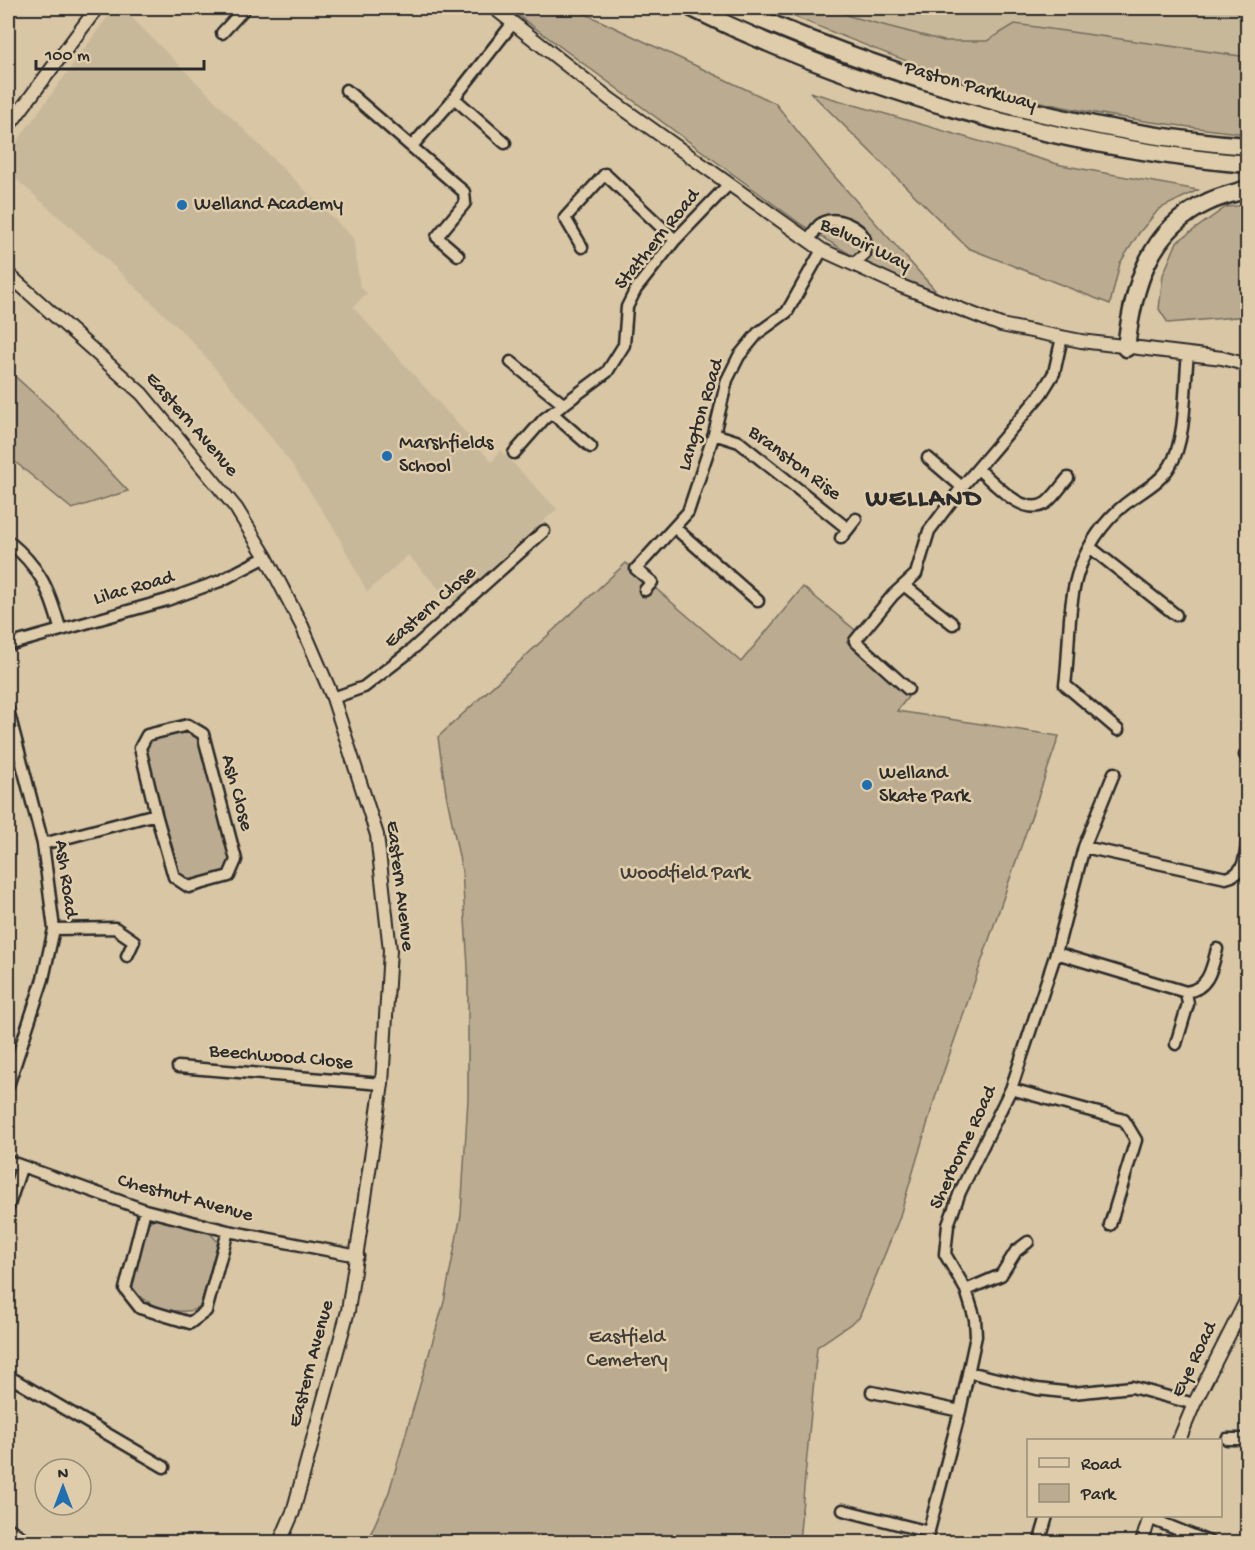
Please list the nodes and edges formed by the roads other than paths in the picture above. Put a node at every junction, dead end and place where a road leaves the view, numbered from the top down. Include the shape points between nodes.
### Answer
1 (97, 8) edge
2 (245, 8) edge
3 (494, 8) edge
4 (692, 8) edge
5 (734, 8) edge
6 (513, 23) junction
7 (222, 33) dead end
8 (346, 90) dead end
9 (454, 98) junction
10 (8, 127) edge
11 (505, 142) dead end
12 (412, 146) junction
13 (1248, 146) edge
14 (1248, 164) edge
15 (728, 184) junction
16 (1248, 189) edge
17 (675, 240) junction
18 (809, 241) junction
19 (582, 247) dead end
20 (822, 250) junction
21 (458, 255) dead end
22 (854, 263) junction
23 (8, 274) edge
24 (1062, 337) junction
25 (1126, 348) junction
26 (1188, 354) junction
27 (511, 362) dead end
28 (1248, 365) edge
29 (562, 405) junction
30 (552, 413) junction
31 (714, 434) junction
32 (591, 447) dead end
33 (514, 453) dead end
34 (928, 458) dead end
35 (978, 469) junction
36 (1068, 478) dead end
37 (962, 487) junction
38 (856, 519) dead end
39 (675, 528) junction
40 (848, 529) junction
41 (544, 531) dead end
42 (841, 538) dead end
43 (8, 541) edge
44 (1091, 548) junction
45 (267, 557) junction
46 (905, 586) junction
47 (645, 590) dead end
48 (758, 601) dead end
49 (1176, 615) dead end
50 (953, 624) dead end
51 (60, 628) junction
52 (8, 645) edge
53 (908, 689) dead end
54 (333, 698) junction
55 (8, 711) edge
56 (1118, 730) dead end
57 (1114, 773) dead end
58 (156, 814) junction
59 (1248, 836) edge
60 (43, 844) junction
61 (1084, 847) junction
62 (54, 929) junction
63 (1217, 949) dead end
64 (1056, 953) junction
65 (127, 956) dead end
66 (1186, 992) junction
67 (1176, 1044) dead end
68 (178, 1067) dead end
69 (382, 1084) junction
70 (8, 1086) edge
71 (1011, 1089) junction
72 (8, 1161) edge
73 (21, 1168) junction
74 (8, 1209) edge
75 (145, 1210) junction
76 (1110, 1225) dead end
77 (228, 1231) junction
78 (1028, 1242) dead end
79 (358, 1256) junction
80 (966, 1290) junction
81 (1248, 1297) edge
82 (969, 1372) junction
83 (8, 1376) edge
84 (872, 1392) dead end
85 (1194, 1404) junction
86 (960, 1412) junction
87 (1247, 1438) edge
88 (1179, 1439) edge
89 (1227, 1439) dead end
90 (164, 1467) dead end
91 (843, 1510) dead end
92 (1046, 1517) edge
93 (1150, 1517) edge
94 (8, 1528) edge
95 (928, 1537) edge
96 (1040, 1540) dead end
97 (29, 1542) edge
98 (280, 1542) edge
99 (1142, 1542) edge
100 (1209, 1542) edge

1 - 10 street
2 - 7 street
3 - 6 street, Belvoir Way
4 - 14 highway, Paston Parkway via 853,74 1004,122 1196,160
5 - 13 highway, Paston Parkway via 858,59 1009,105 1125,131
6 - 9 street
6 - 15 street, Belvoir Way via 610,100
8 - 12 street
9 - 11 street
9 - 12 street
12 - 21 street via 464,192 465,203 437,237
15 - 17 street, Stathern Road
15 - 18 street, Belvoir Way
16 - 25 highway via 1208,201 1177,221 1150,253 1136,292
17 - 19 street via 605,174 565,218
17 - 29 street, Stathern Road via 629,302 624,345 607,372
18 - 20 street, Belvoir Way
18 - 22 street via 820,224 839,220 860,232 866,241 865,254
20 - 22 street, Belvoir Way
20 - 31 street, Langton Road via 787,312 758,333 739,356 727,380
22 - 24 street, Belvoir Way via 901,286 997,323
23 - 45 street, Eastern Avenue via 142,394 236,508
24 - 25 street, Belvoir Way
24 - 35 street via 1054,374
25 - 26 street, Belvoir Way
26 - 28 street, Belvoir Way
26 - 44 street via 1180,443 1171,466 1100,528
27 - 29 street
29 - 30 street, Stathern Road
30 - 32 street
30 - 33 street, Stathern Road
31 - 39 street, Langton Road via 688,512
31 - 40 street, Branston Rise via 739,442
34 - 37 street
35 - 36 street via 1023,506 1038,507 1047,502
35 - 37 street
37 - 46 street via 929,531 915,574
38 - 40 street, Branston Rise
39 - 47 street, Langton Road via 636,569 652,582
39 - 48 street
40 - 42 street, Branston Rise
41 - 54 street, Eastern Close via 408,653 364,687
43 - 51 street via 31,561 49,590
44 - 49 street
44 - 56 street via 1080,567 1073,600 1065,685
45 - 51 street, Lilac Road via 219,581 166,600
45 - 54 street, Eastern Avenue
46 - 50 street
46 - 53 street via 855,641
51 - 52 street, Lilac Road
54 - 69 street, Eastern Avenue via 377,834 390,950
55 - 60 street, Ash Road
57 - 61 street, Sherborne Road
58 - 58 street, Ash Close via 140,748 147,735 188,725 203,734 236,860 229,876 189,887 174,877
58 - 60 street
59 - 61 street via 1243,867 1226,878
60 - 62 street, Ash Road
61 - 64 street, Sherborne Road
62 - 65 street via 115,928 134,942
62 - 70 street, Ash Road via 43,979
63 - 66 street via 1211,974 1193,991
64 - 66 street
64 - 71 street, Sherborne Road
66 - 67 street via 1188,1004
68 - 69 street, Beechwood Close
69 - 79 street, Eastern Avenue
71 - 76 street via 1124,1120 1136,1140
71 - 80 street, Sherborne Road via 948,1225 945,1254
72 - 73 street, Chestnut Avenue
73 - 74 street
73 - 75 street, Chestnut Avenue
75 - 77 street, Chestnut Avenue
75 - 77 street via 125,1289 140,1308 190,1323 206,1311
77 - 79 street, Chestnut Avenue
78 - 80 street via 1016,1251 1001,1275
79 - 98 street, Eastern Avenue via 339,1349 293,1512
80 - 82 street, Sherborne Road via 976,1336
81 - 85 street, Eye Road
82 - 85 street via 1061,1392 1132,1387
82 - 86 street, Sherborne Road
83 - 90 street
84 - 86 street
85 - 88 street, Eye Road
86 - 95 street, Sherborne Road
87 - 89 street
91 - 95 street
92 - 96 street
93 - 99 street
93 - 100 street
94 - 97 street

